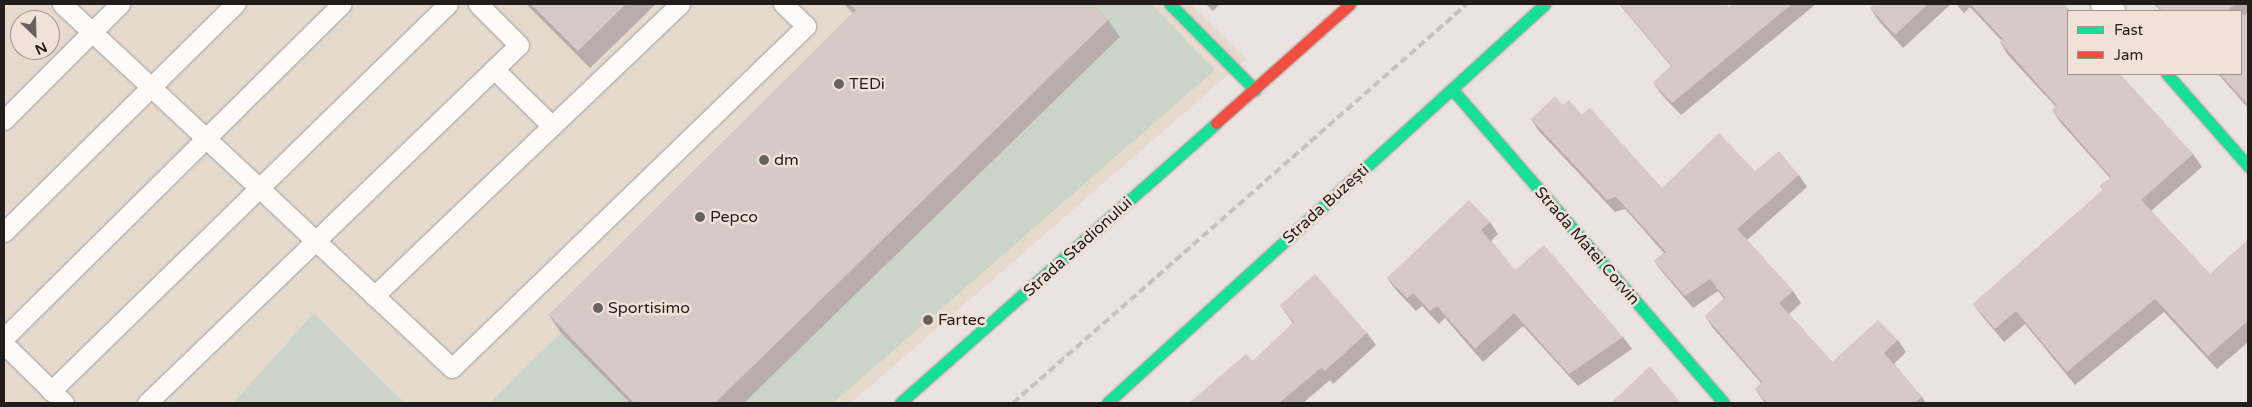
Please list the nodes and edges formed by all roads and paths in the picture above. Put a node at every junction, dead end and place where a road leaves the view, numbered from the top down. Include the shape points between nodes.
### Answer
1 (62, 4) edge
2 (120, 4) edge
3 (235, 4) edge
4 (342, 4) edge
5 (448, 4) edge
6 (478, 4) edge
7 (680, 4) edge
8 (783, 4) edge
9 (1170, 4) edge
10 (1350, 4) edge
11 (1545, 4) edge
12 (92, 32) junction
13 (494, 69) junction
14 (2168, 75) edge
15 (151, 87) junction
16 (1452, 88) junction
17 (1255, 90) junction
18 (4, 120) edge
19 (552, 126) junction
20 (205, 139) junction
21 (2248, 166) edge
22 (257, 188) junction
23 (4, 232) edge
24 (314, 243) junction
25 (374, 296) junction
26 (4, 338) edge
27 (4, 344) edge
28 (166, 384) junction
29 (57, 397) edge
30 (147, 403) edge
31 (156, 403) edge
32 (900, 403) edge
33 (1107, 403) edge
34 (1724, 403) edge

1 - 12 lane
2 - 12 lane
3 - 15 lane
4 - 20 lane
5 - 22 lane
6 - 13 lane via 519,46
7 - 19 lane
8 - 25 lane via 806,26 452,368
9 - 17 main road
10 - 17 main road, Strada Stadionului
11 - 16 main road, Strada Buzești
12 - 15 lane
12 - 18 lane
13 - 19 lane
13 - 24 lane
14 - 21 main road
15 - 20 lane
15 - 23 lane
16 - 33 main road, Strada Buzești
16 - 34 main road, Strada Matei Corvin
17 - 32 main road, Strada Stadionului
19 - 25 lane
20 - 22 lane
20 - 26 lane
22 - 24 lane
22 - 29 lane
24 - 25 lane
24 - 28 lane
27 - 29 lane
28 - 30 lane
28 - 31 lane

